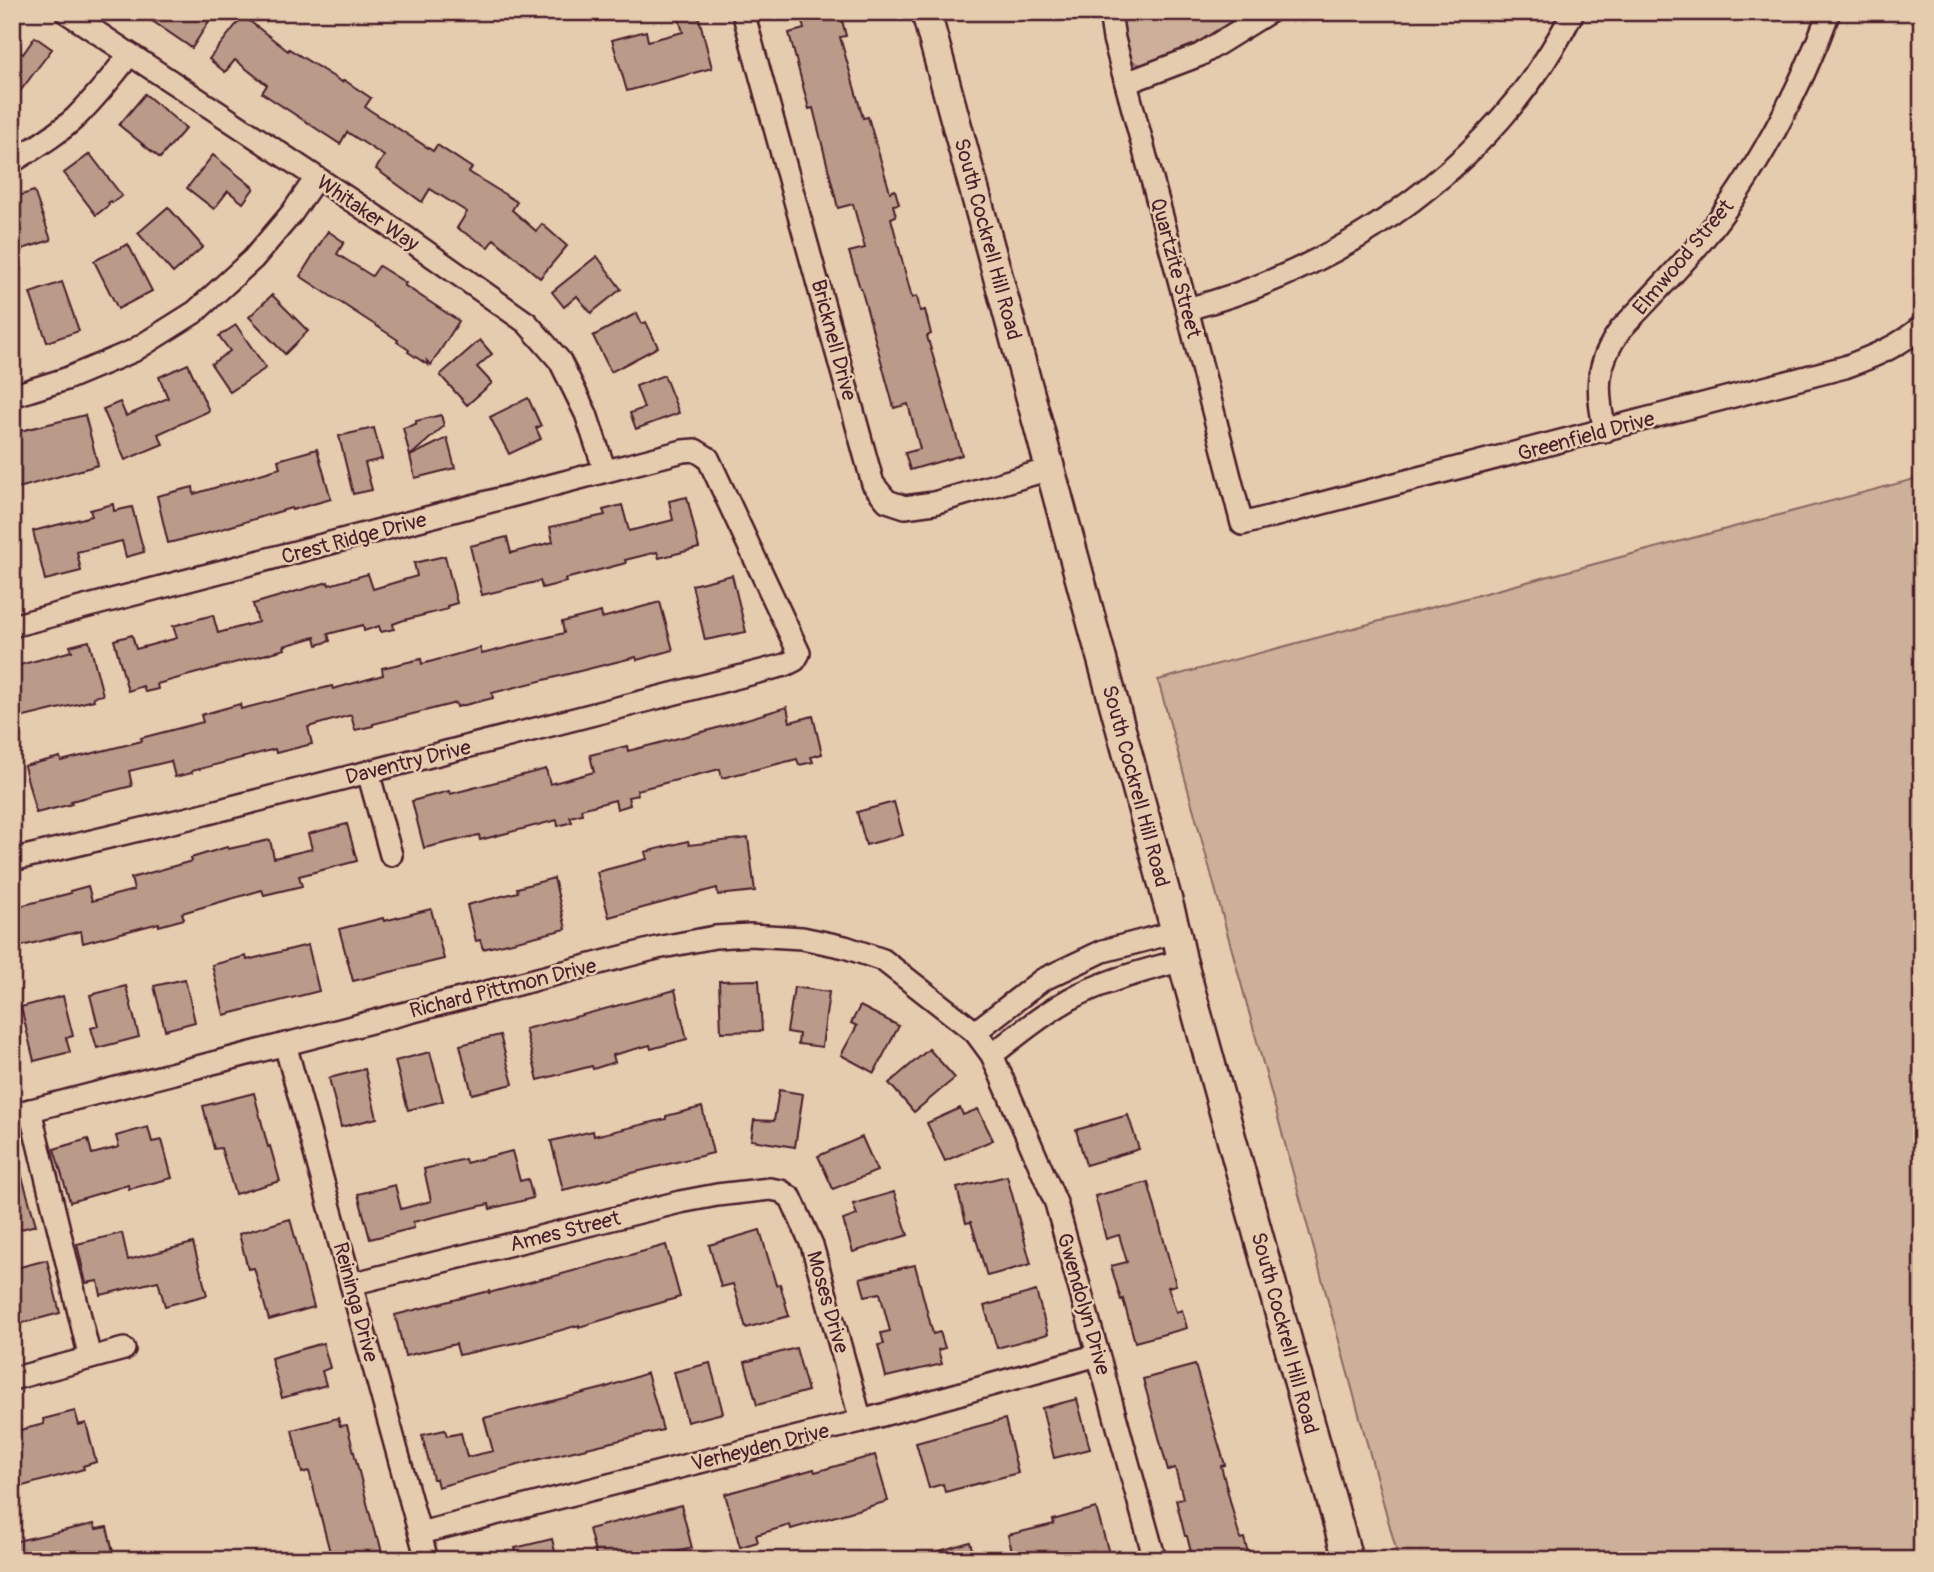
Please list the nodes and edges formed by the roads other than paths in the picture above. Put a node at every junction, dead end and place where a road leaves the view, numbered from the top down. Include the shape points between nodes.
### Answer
1 (66, 12) edge
2 (743, 12) edge
3 (926, 12) edge
4 (1110, 12) edge
5 (1269, 12) edge
6 (1573, 12) edge
7 (1829, 12) edge
8 (130, 54) junction
9 (1126, 83) junction
10 (12, 162) edge
11 (316, 178) junction
12 (1187, 309) junction
13 (1922, 327) edge
14 (12, 396) edge
15 (1605, 431) junction
16 (1050, 470) junction
17 (606, 471) junction
18 (1242, 524) joint
19 (12, 626) edge
20 (799, 653) joint
21 (368, 772) junction
22 (391, 855) dead end
23 (12, 860) edge
24 (1176, 932) junction
25 (1182, 960) junction
26 (975, 1032) junction
27 (285, 1044) junction
28 (992, 1055) junction
29 (21, 1113) edge
30 (781, 1191) joint
31 (351, 1284) junction
32 (124, 1349) dead end
33 (1098, 1355) junction
34 (90, 1358) junction
35 (12, 1379) edge
36 (861, 1421) junction
37 (419, 1533) junction
38 (427, 1560) edge
39 (1155, 1560) edge
40 (1348, 1560) edge

1 - 8 street, Whitaker Way
2 - 16 street, Bricknell Drive via 873,484 887,501 905,507
3 - 16 main road, South Cockrell Hill Road
4 - 9 street, Quartzite Street
5 - 9 street via 1200,55
6 - 12 street via 1538,71 1504,114 1423,193 1330,254 1223,299
7 - 15 street, Elmwood Street via 1798,87 1739,190 1701,241 1609,345 1599,380
8 - 10 street via 75,118
8 - 11 street, Whitaker Way
9 - 12 street, Quartzite Street
11 - 14 street via 253,259 195,312 133,351
11 - 17 street, Whitaker Way via 527,323 560,360
12 - 18 street, Quartzite Street
13 - 15 street, Greenfield Drive via 1880,354 1845,368
15 - 18 street, Greenfield Drive
16 - 24 main road, South Cockrell Hill Road
17 - 19 street, Crest Ridge Drive
17 - 20 street, Crest Ridge Drive via 683,451 695,450 708,458
20 - 21 street, Daventry Drive via 785,664
21 - 22 street
21 - 23 street, Daventry Drive
24 - 25 main road, South Cockrell Hill Road
24 - 26 street via 1103,951 1042,980
25 - 28 street via 1072,998
25 - 40 main road, South Cockrell Hill Road
26 - 27 street, Richard Pittmon Drive via 883,960 802,938 750,934 657,948
26 - 28 street, Richard Pittmon Drive
27 - 29 street, Richard Pittmon Drive
27 - 31 street, Reininga Drive
28 - 33 street, Gwendolyn Drive via 1056,1203
29 - 34 street
30 - 31 street, Ames Street via 680,1202
30 - 36 street, Moses Drive via 791,1198 812,1245
31 - 37 street, Reininga Drive
32 - 34 street
33 - 36 street, Verheyden Drive
33 - 39 street, Gwendolyn Drive
34 - 35 street
36 - 37 street, Verheyden Drive
37 - 38 street, Reininga Drive

